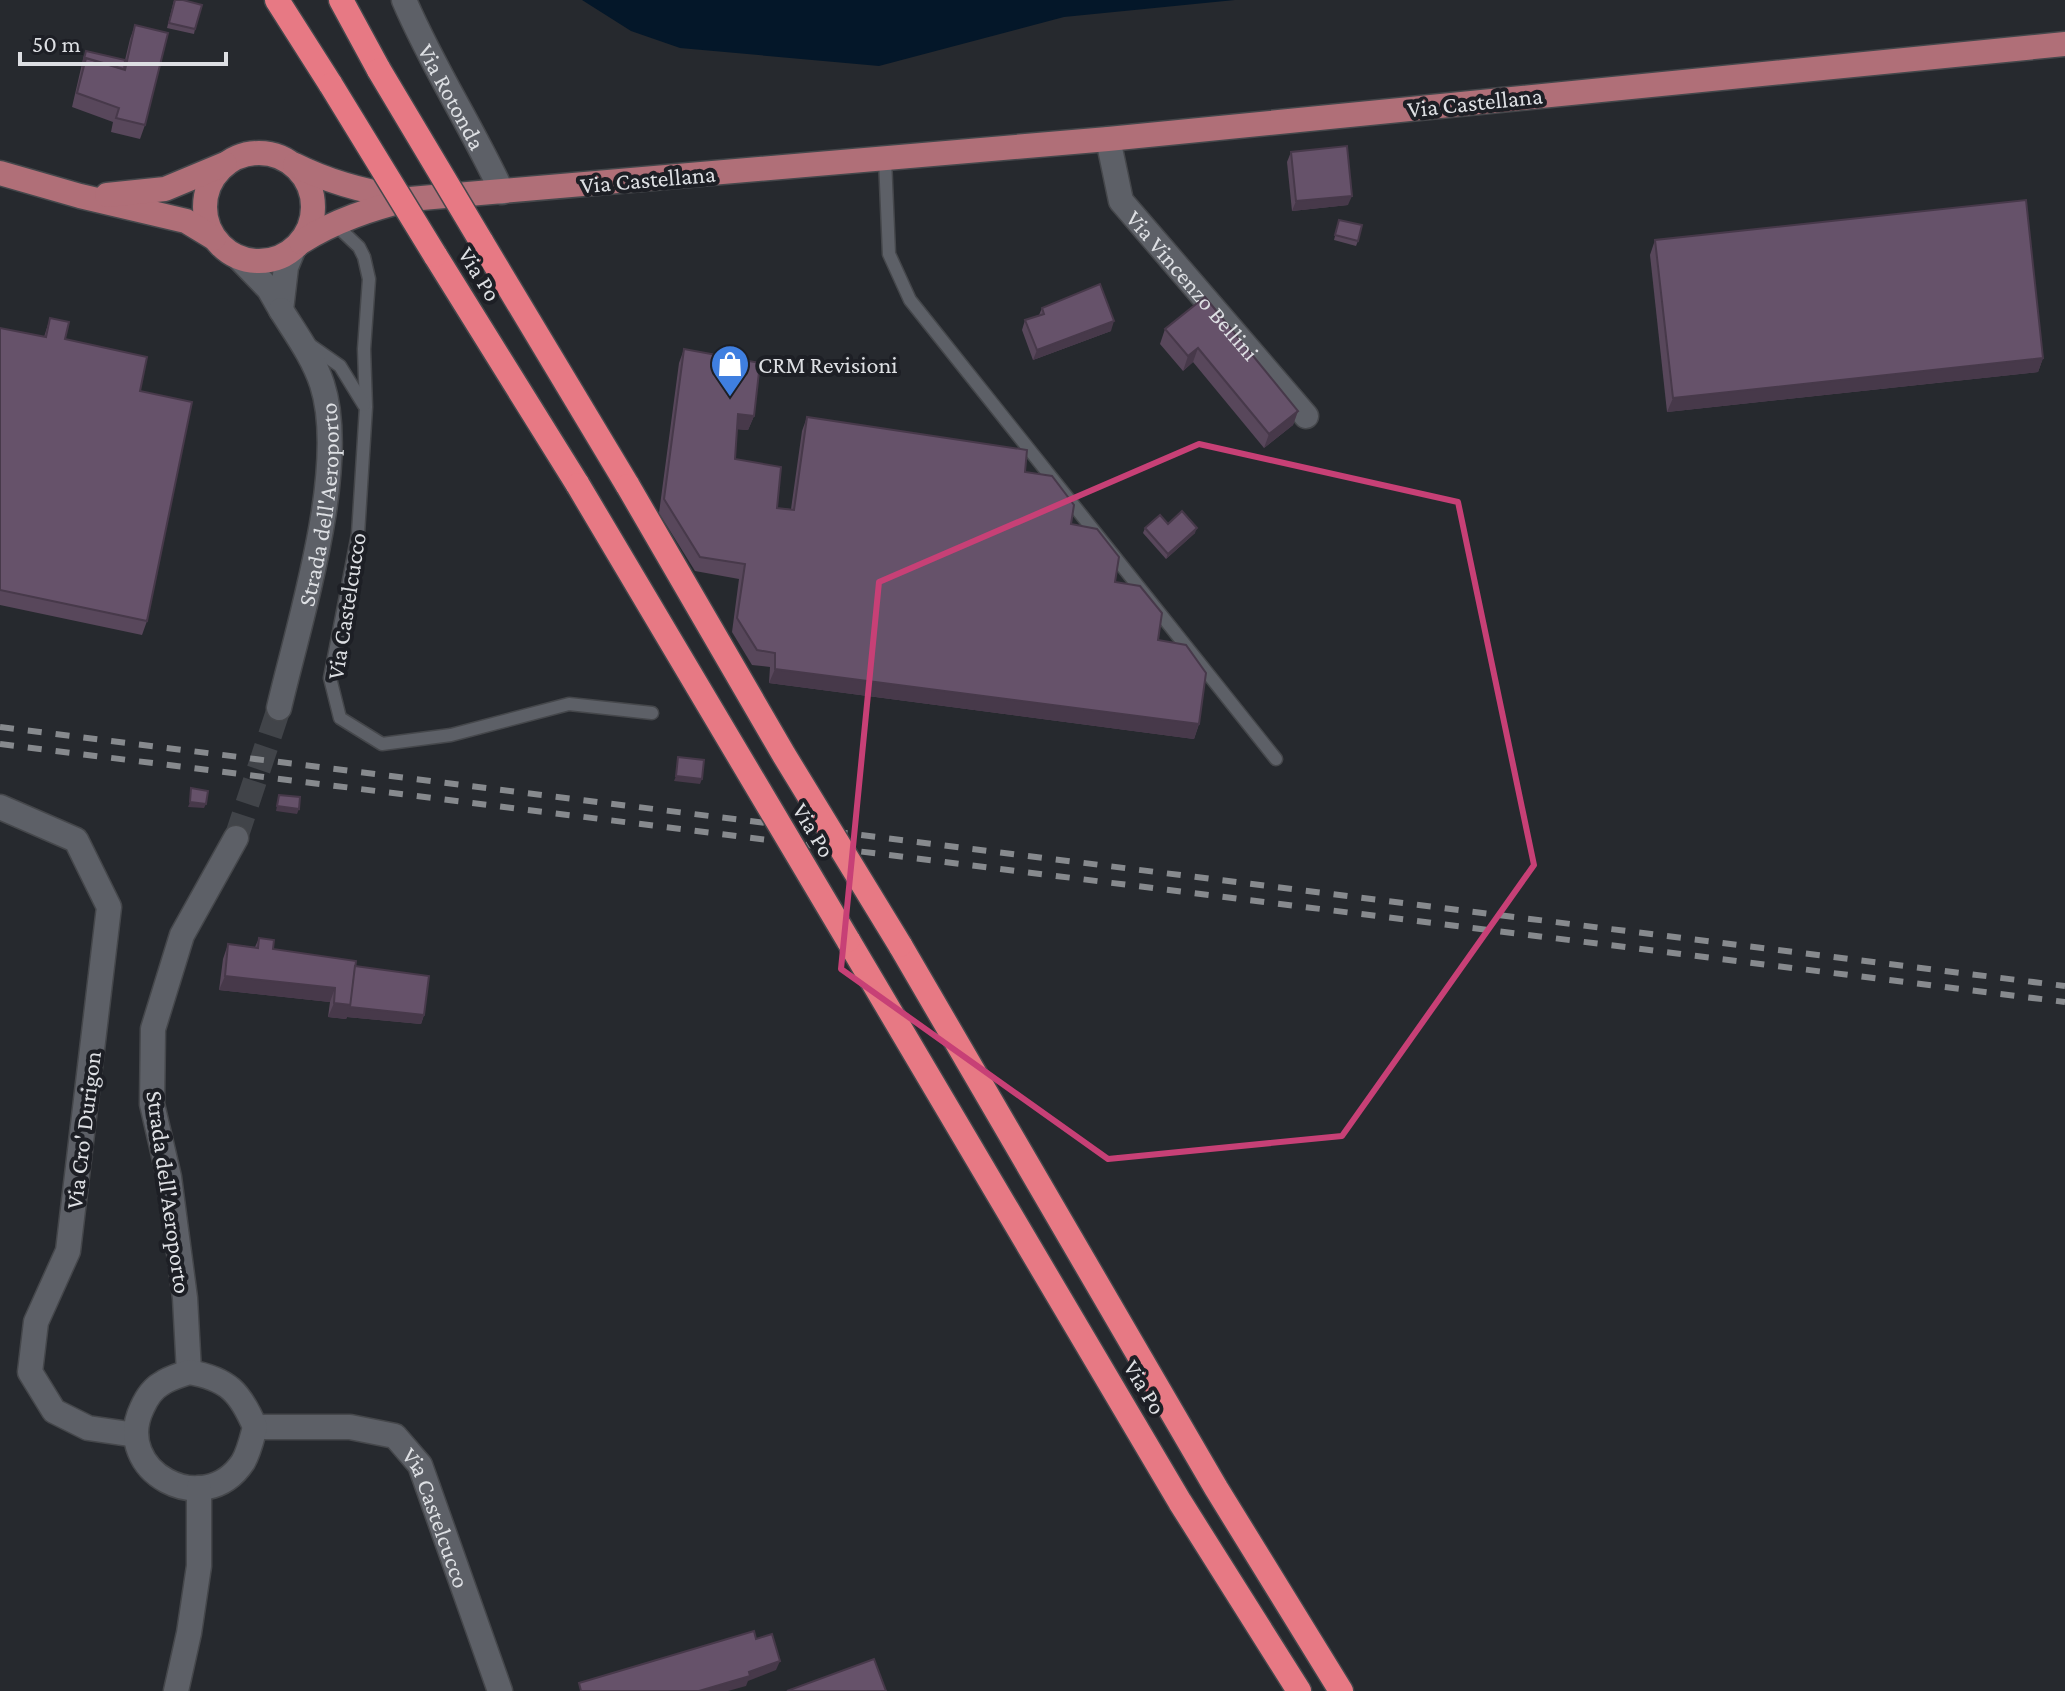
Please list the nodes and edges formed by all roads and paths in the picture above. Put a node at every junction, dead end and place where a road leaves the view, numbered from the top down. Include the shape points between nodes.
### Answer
1 (277, 0) edge
2 (341, 0) edge
3 (404, 0) edge
4 (2065, 44) edge
5 (1108, 139) junction
6 (885, 159) junction
7 (227, 163) junction
8 (292, 163) junction
9 (0, 173) edge
10 (502, 192) junction
11 (80, 196) junction
12 (410, 199) junction
13 (326, 226) junction
14 (214, 238) junction
15 (297, 246) junction
16 (239, 258) junction
17 (281, 310) junction
18 (297, 335) junction
19 (366, 407) junction
20 (1306, 416) dead end
21 (279, 708) tunnel mouth
22 (652, 713) dead end
23 (1276, 759) dead end
24 (0, 807) edge
25 (236, 838) tunnel mouth
26 (189, 1372) junction
27 (255, 1427) junction
28 (136, 1435) junction
29 (199, 1488) junction
30 (176, 1691) edge
31 (500, 1691) edge
32 (1299, 1691) edge
33 (1341, 1691) edge

1 - 32 highway, Via Po, bridge via 578,485 1180,1502
2 - 33 highway, Via Po, bridge via 1216,1488
3 - 10 street, Via Rotonda
4 - 5 main road, Via Castellana
5 - 6 main road, Via Castellana
5 - 20 street, Via Vincenzo Bellini via 1121,201
6 - 10 main road, Via Castellana
6 - 23 lane via 889,254 910,300
7 - 8 main road via 260,152
7 - 11 main road via 165,189
7 - 14 main road via 207,191 207,223
8 - 12 main road via 361,191
8 - 15 main road via 313,199 310,227
9 - 11 main road
10 - 12 main road, Via Castellana
11 - 14 main road via 175,218
12 - 13 main road
13 - 15 main road
13 - 19 lane, Via Castelcucco via 350,236 364,257 369,279
14 - 16 main road
15 - 16 main road via 271,260
15 - 17 street via 286,267
16 - 17 street, Strada dell'Aeroporto
17 - 18 street, Strada dell'Aeroporto
18 - 19 lane via 340,366
18 - 21 street, Strada dell'Aeroporto via 323,385 330,466
19 - 22 lane, Via Castelcucco via 358,534 330,678 340,718 382,744 451,735 569,704
24 - 28 street, Via Cro' Durigon via 76,840 109,907 68,1251 36,1322 30,1372 54,1411 88,1428
25 - 26 street, Strada dell'Aeroporto via 182,935 153,1029 152,1104 169,1177
26 - 27 street via 218,1379 235,1390
26 - 28 street via 161,1384 147,1397
27 - 29 street via 244,1460 232,1474
27 - 31 street, Via Castelcucco via 350,1427 395,1436 420,1465
28 - 29 street via 150,1469 172,1484
29 - 30 street via 199,1566

